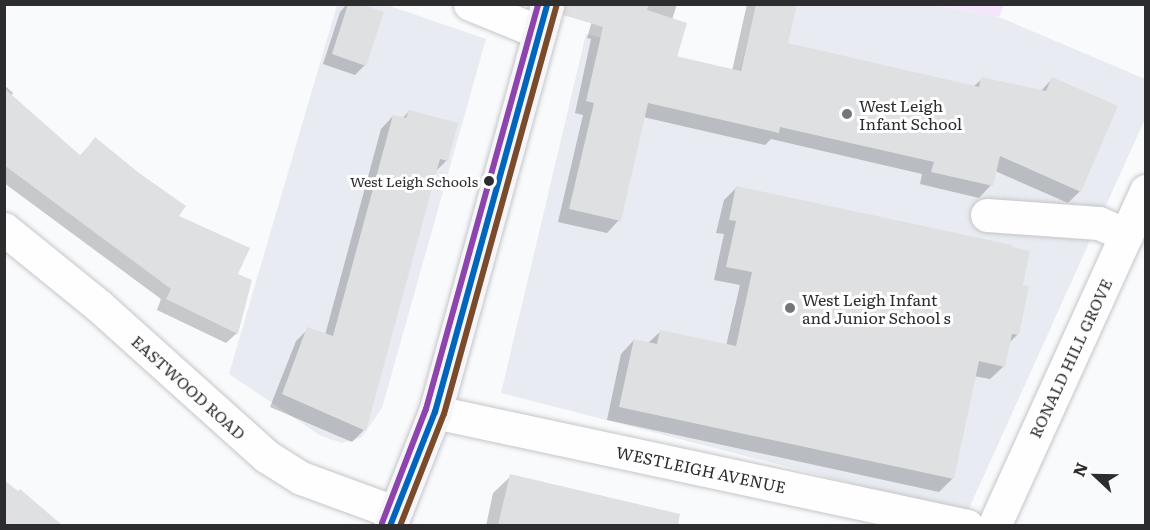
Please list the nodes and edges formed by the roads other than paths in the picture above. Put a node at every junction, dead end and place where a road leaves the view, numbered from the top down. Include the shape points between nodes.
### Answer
1 (470, 4) edge
2 (543, 18) edge
3 (1146, 191) edge
4 (987, 215) dead end
5 (4, 229) edge
6 (1126, 235) junction
7 (435, 412) junction
8 (392, 519) edge
9 (967, 525) edge
10 (994, 525) edge

1 - 2 street
2 - 7 main road
3 - 6 street, RONALD HILL GROVE
4 - 6 street via 1099,223
5 - 8 street, EASTWOOD ROAD via 99,306 266,456 301,478
6 - 10 street, RONALD HILL GROVE
7 - 8 main road
7 - 9 street, WESTLEIGH AVENUE

